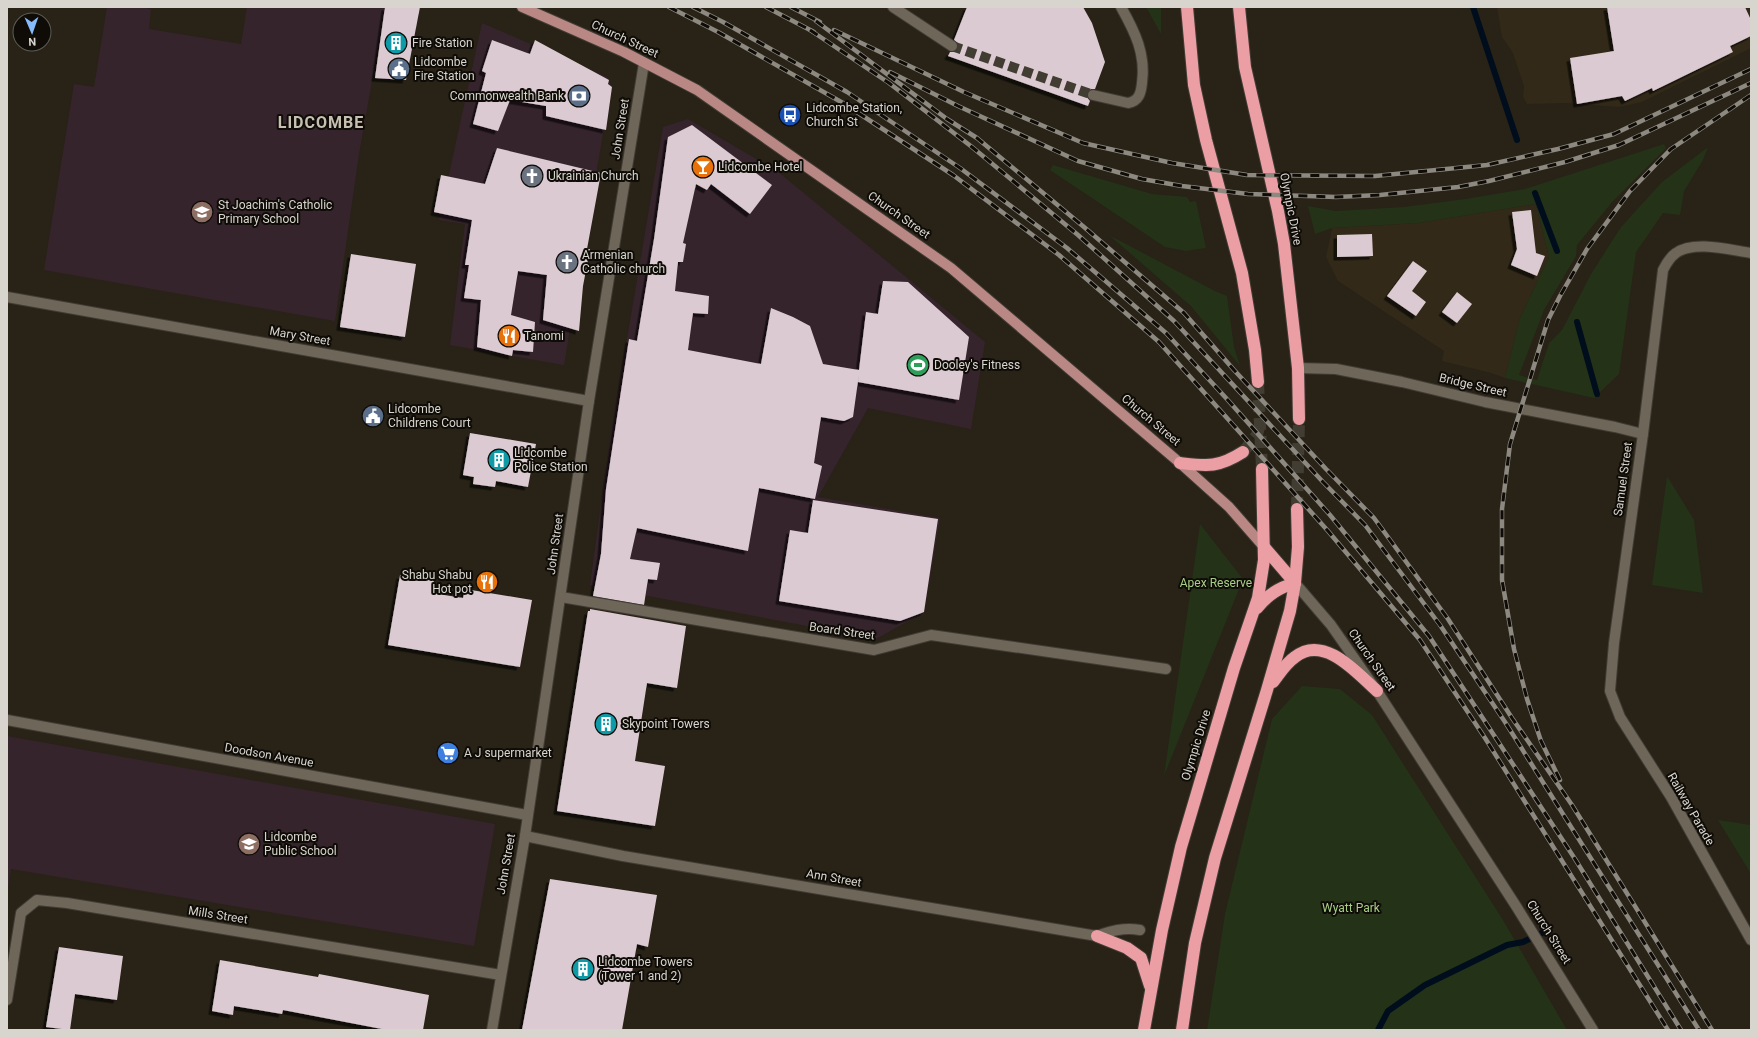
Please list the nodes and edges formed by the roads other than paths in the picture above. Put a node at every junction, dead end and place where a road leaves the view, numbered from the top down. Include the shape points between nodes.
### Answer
1 (522, 7) edge
2 (893, 7) edge
3 (1121, 7) edge
4 (1187, 7) edge
5 (1239, 7) edge
6 (952, 46) tunnel mouth
7 (644, 63) junction
8 (1093, 95) tunnel mouth
9 (1751, 253) edge
10 (7, 297) edge
11 (1298, 368) junction
12 (1258, 382) tunnel mouth
13 (589, 401) junction
14 (1299, 419) tunnel mouth
15 (1643, 434) junction
16 (1243, 452) tunnel mouth
17 (1180, 463) junction
18 (1262, 468) tunnel mouth
19 (1297, 509) tunnel mouth
20 (1264, 547) junction
21 (1295, 583) junction
22 (561, 596) junction
23 (1256, 609) junction
24 (1166, 669) dead end
25 (1268, 690) junction
26 (1377, 691) junction
27 (1610, 691) joint
28 (7, 720) edge
29 (527, 815) junction
30 (525, 836) junction
31 (1140, 930) dead end
32 (1097, 936) junction
33 (1750, 939) edge
34 (501, 975) junction
35 (1151, 989) junction
36 (7, 1000) edge
37 (492, 1030) edge
38 (1144, 1030) edge
39 (1182, 1030) edge
40 (1593, 1030) edge

1 - 7 main road, Church Street
2 - 6 street
3 - 8 street via 1142,53 1144,65 1141,91 1133,102 1122,103
4 - 12 highway via 1194,85 1242,273
5 - 11 highway, Olympic Drive via 1248,80 1284,244
7 - 13 street, John Street
7 - 17 main road, Church Street via 697,90 951,268
9 - 15 street, Samuel Street via 1700,246 1688,248 1668,260 1663,270
10 - 13 street, Mary Street
11 - 14 highway, Olympic Drive
11 - 15 street, Bridge Street via 1336,369
13 - 22 street, John Street
15 - 27 street, Samuel Street via 1614,643
16 - 17 highway via 1228,461 1209,466
17 - 20 main road, Church Street via 1229,507
18 - 20 highway, Olympic Drive
19 - 21 highway via 1298,547
20 - 21 highway, Church Street
20 - 23 highway, Olympic Drive
21 - 23 highway via 1270,594
21 - 25 highway via 1288,620
21 - 26 street, Church Street via 1331,625
22 - 24 street, Board Street via 874,650 931,635
22 - 29 street, John Street
23 - 35 highway, Olympic Drive via 1234,668 1181,847
25 - 26 highway via 1286,664 1296,655 1308,651 1327,652 1341,658
25 - 39 highway via 1215,858 1195,943
26 - 40 street, Church Street via 1540,943
27 - 33 street, Railway Parade via 1620,717 1670,797
28 - 29 street, Doodson Avenue
29 - 30 street, John Street
30 - 32 street, Ann Street via 623,856
30 - 34 street, John Street
31 - 32 street, Ann Street via 1111,931
32 - 35 highway via 1127,948 1141,958
34 - 36 street, Mills Street via 37,900 21,913
34 - 37 street, John Street
35 - 38 highway, Olympic Drive

